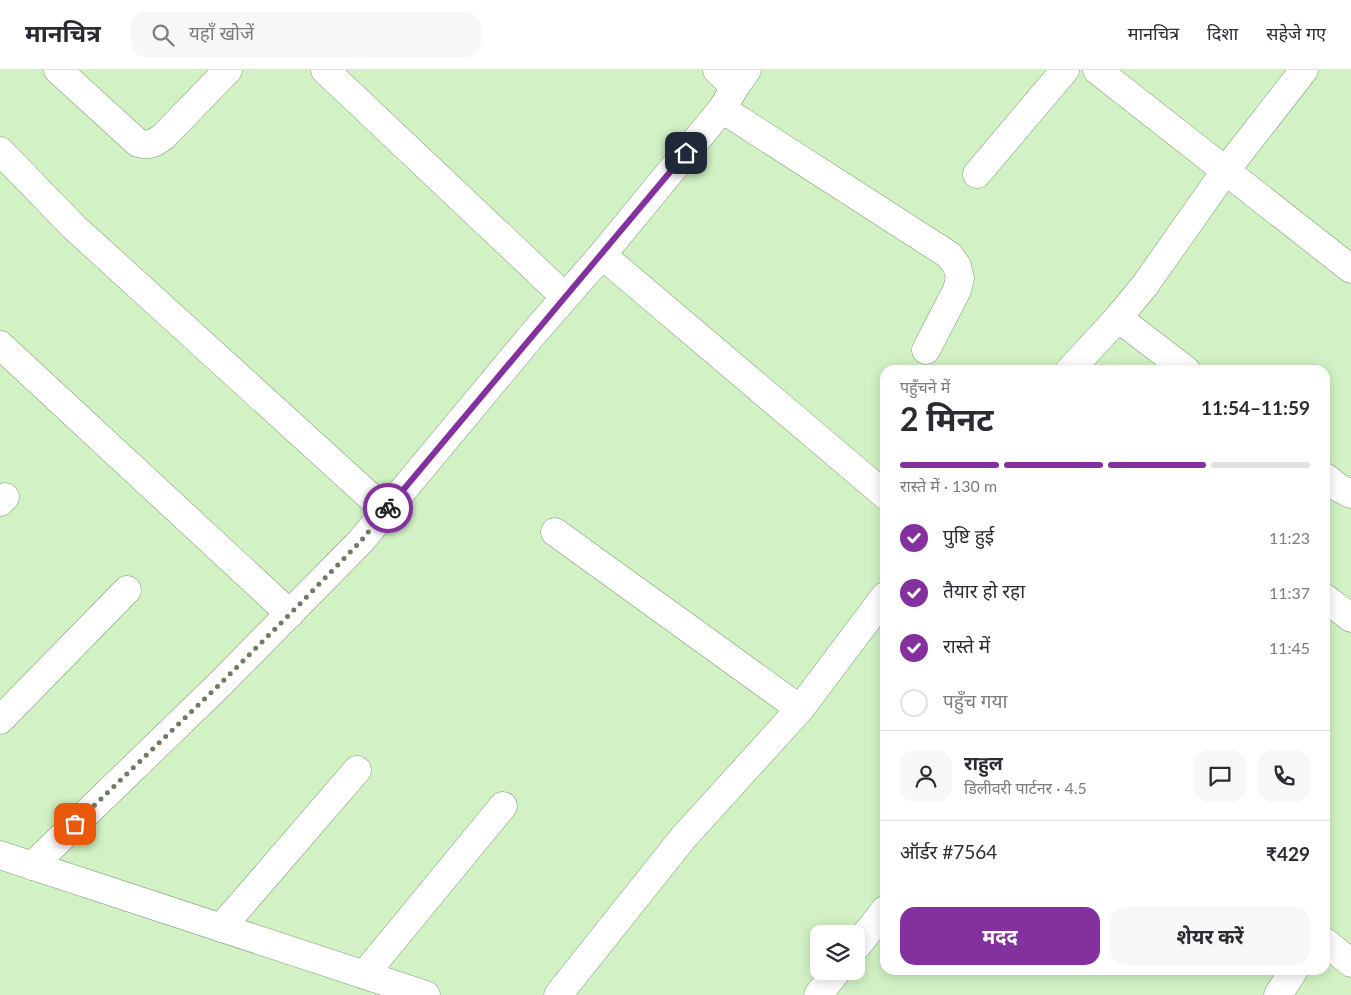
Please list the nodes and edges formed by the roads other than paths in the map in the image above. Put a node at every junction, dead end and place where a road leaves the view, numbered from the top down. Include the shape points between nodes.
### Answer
1 (58, 70) edge
2 (228, 70) edge
3 (325, 70) edge
4 (1065, 70) edge
5 (1097, 70) edge
6 (1304, 70) edge
7 (730, 84) edge
8 (0, 151) edge
9 (1226, 170) junction
10 (977, 174) dead end
11 (602, 255) junction
12 (1351, 268) edge
13 (565, 297) junction
14 (1118, 318) junction
15 (0, 346) edge
16 (926, 350) dead end
17 (1075, 365) edge
18 (1179, 365) edge
19 (1330, 481) edge
20 (880, 491) edge
21 (1351, 494) edge
22 (386, 510) junction
23 (555, 532) dead end
24 (127, 590) dead end
25 (1330, 602) edge
26 (880, 603) edge
27 (290, 614) junction
28 (1351, 618) edge
29 (800, 709) junction
30 (0, 720) edge
31 (358, 770) dead end
32 (503, 806) dead end
33 (0, 855) edge
34 (32, 866) junction
35 (880, 916) edge
36 (222, 928) junction
37 (865, 936) edge
38 (1330, 946) edge
39 (1351, 963) edge
40 (364, 975) junction
41 (1291, 975) edge
42 (830, 980) edge
43 (426, 995) edge
44 (558, 995) edge
45 (818, 995) edge
46 (1278, 995) edge

1 - 2 street via 145,145 164,136
3 - 13 street
4 - 10 street
5 - 9 street
6 - 9 street
7 - 11 street
7 - 16 street via 949,255 957,266 959,284
8 - 22 street via 75,228
9 - 12 street
9 - 14 street
11 - 13 street
11 - 20 street
13 - 22 street
14 - 17 street
14 - 18 street
15 - 27 street
19 - 21 street
22 - 27 street via 360,542
23 - 29 street
24 - 30 street
25 - 28 street
26 - 29 street
27 - 34 street
29 - 44 street via 683,838
31 - 36 street
32 - 40 street
33 - 34 street
34 - 36 street
35 - 37 street
36 - 40 street
38 - 39 street
40 - 43 street
41 - 46 street
42 - 45 street

